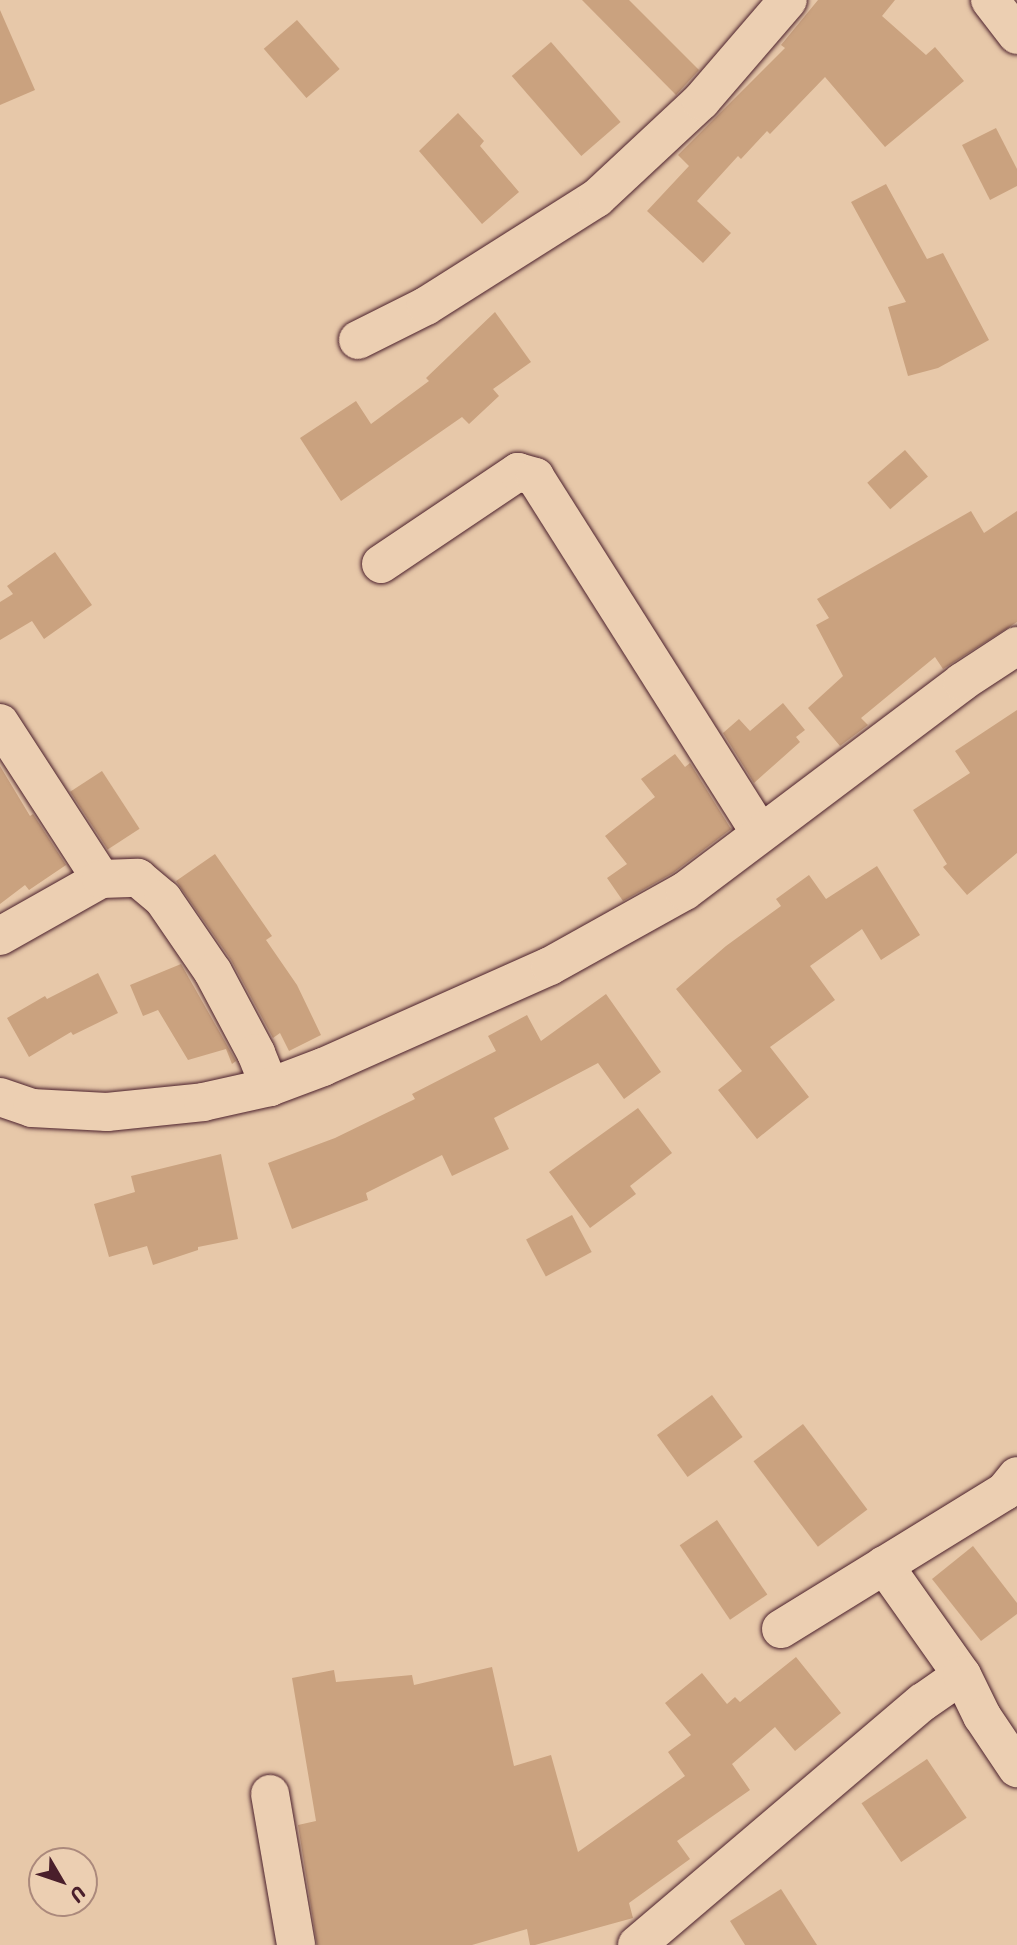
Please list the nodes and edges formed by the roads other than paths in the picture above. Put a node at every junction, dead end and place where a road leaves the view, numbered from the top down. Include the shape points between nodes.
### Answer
1 (788, 0) edge
2 (990, 0) edge
3 (1017, 35) edge
4 (358, 340) dead end
5 (381, 564) dead end
6 (1017, 646) edge
7 (0, 723) edge
8 (760, 834) junction
9 (101, 880) junction
10 (0, 936) edge
11 (270, 1087) junction
12 (0, 1097) edge
13 (1017, 1476) edge
14 (884, 1565) junction
15 (781, 1629) dead end
16 (962, 1675) junction
17 (1017, 1768) edge
18 (270, 1794) dead end
19 (296, 1945) edge
20 (637, 1945) edge

1 - 4 street via 701,101 597,198 426,306
2 - 3 street
5 - 8 street via 518,471 535,477
6 - 8 street
7 - 9 street
8 - 11 street via 685,891 550,966
9 - 10 street
9 - 11 street via 138,878 163,899 213,972
11 - 12 street via 203,1102 107,1112 32,1108
13 - 14 street via 1005,1491
14 - 15 street
14 - 16 street
16 - 17 street via 982,1716
16 - 20 street via 923,1702
18 - 19 street

